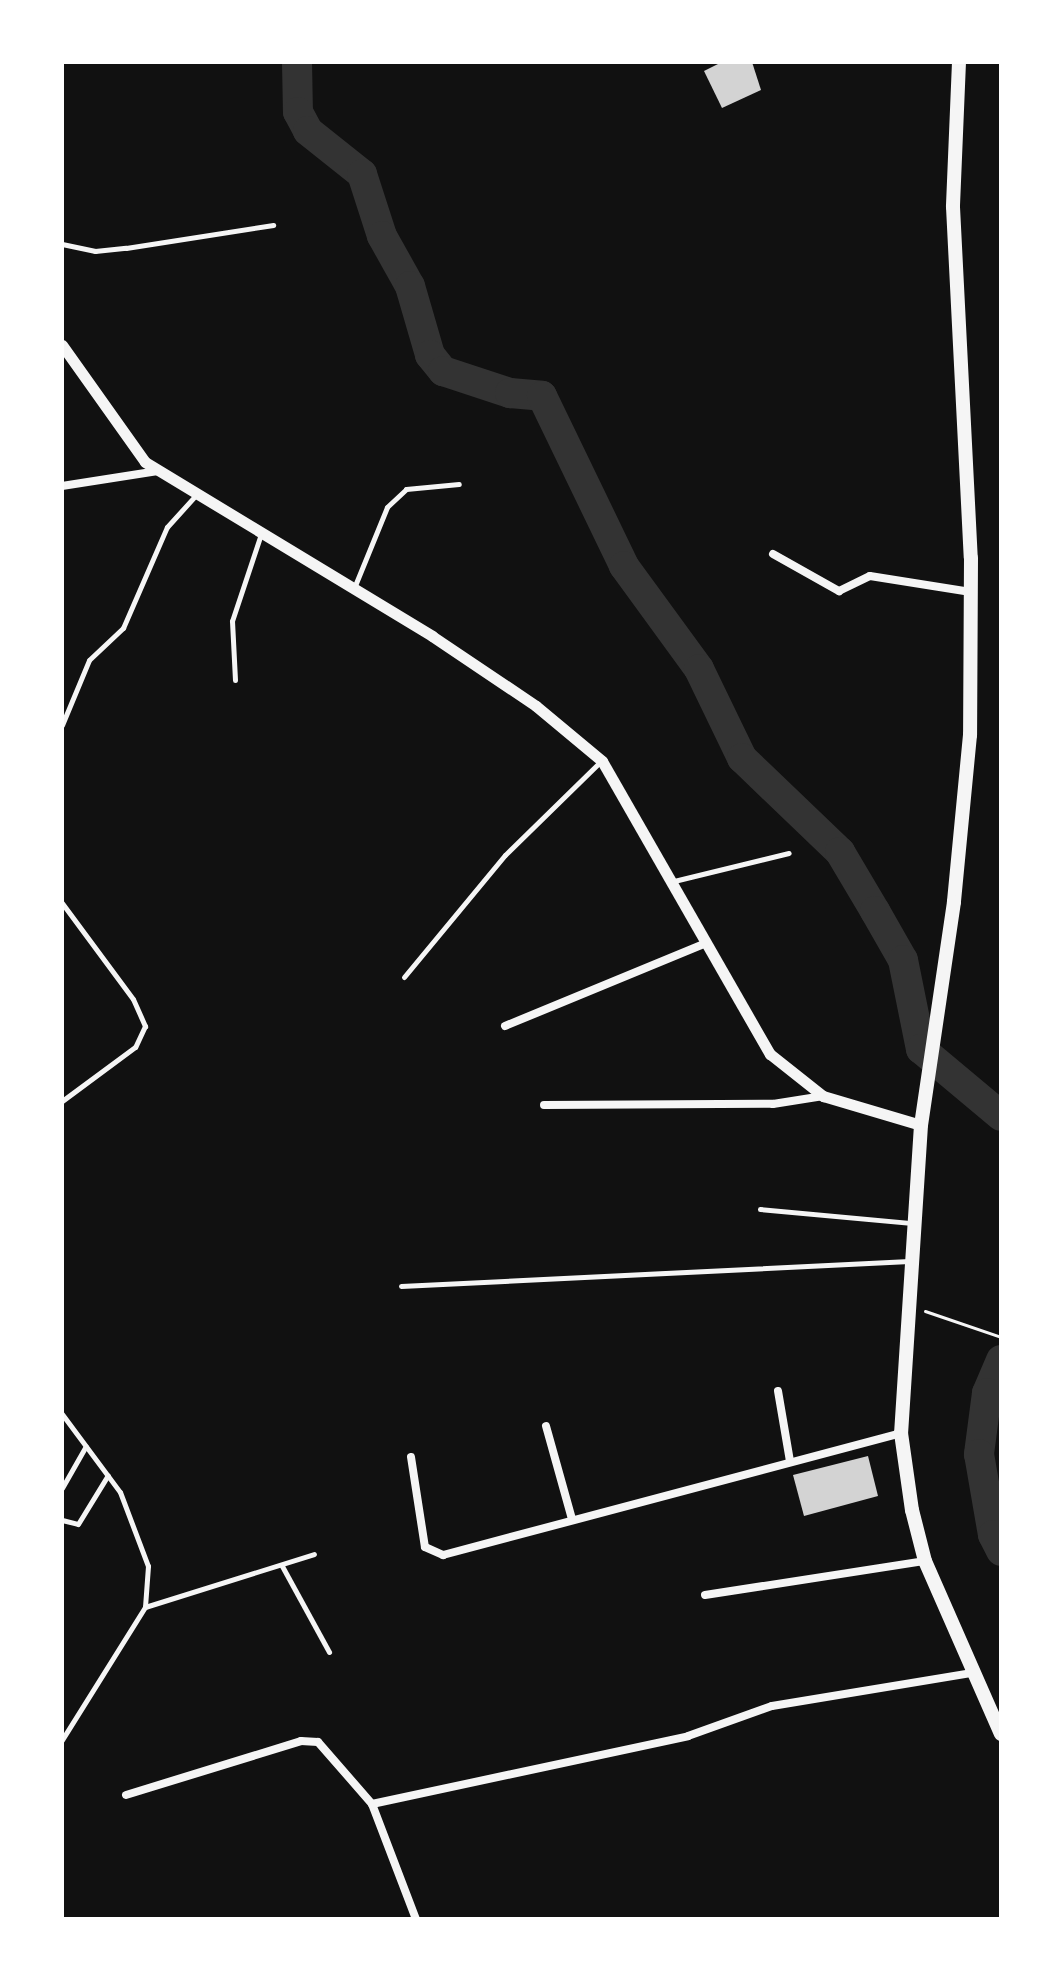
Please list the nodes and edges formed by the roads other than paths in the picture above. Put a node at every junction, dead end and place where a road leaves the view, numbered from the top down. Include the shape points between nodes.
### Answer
1 (959, 62) edge
2 (273, 225) dead end
3 (62, 244) edge
4 (62, 345) edge
5 (158, 471) junction
6 (459, 484) dead end
7 (62, 486) edge
8 (195, 496) junction
9 (261, 534) junction
10 (773, 554) dead end
11 (354, 589) junction
12 (971, 592) junction
13 (235, 680) dead end
14 (62, 725) edge
15 (602, 761) junction
16 (789, 853) dead end
17 (674, 881) junction
18 (62, 903) edge
19 (704, 944) junction
20 (404, 977) dead end
21 (505, 1026) dead end
22 (823, 1096) junction
23 (62, 1101) edge
24 (544, 1105) dead end
25 (921, 1125) junction
26 (760, 1209) dead end
27 (913, 1223) junction
28 (910, 1261) junction
29 (401, 1286) dead end
30 (778, 1391) dead end
31 (62, 1414) edge
32 (546, 1426) dead end
33 (901, 1433) junction
34 (86, 1446) junction
35 (411, 1457) dead end
36 (790, 1461) junction
37 (108, 1475) junction
38 (62, 1488) edge
39 (572, 1519) junction
40 (62, 1520) edge
41 (314, 1554) dead end
42 (925, 1561) junction
43 (282, 1566) junction
44 (705, 1595) dead end
45 (145, 1607) junction
46 (329, 1652) dead end
47 (972, 1673) junction
48 (1001, 1734) edge
49 (62, 1740) edge
50 (126, 1795) dead end
51 (372, 1804) junction
52 (416, 1919) edge

1 - 12 main road via 953,207
2 - 3 lane via 95,251
4 - 5 street via 145,462
5 - 7 street
5 - 8 street
6 - 11 lane via 406,489 387,507
8 - 9 street
8 - 14 lane via 167,527 123,628 89,660
9 - 11 street
9 - 13 lane via 232,621
10 - 12 street via 839,591 870,576
11 - 15 street via 536,706
12 - 25 main road via 963,825
15 - 17 street
15 - 20 lane via 505,855
16 - 17 lane
17 - 19 street
18 - 23 lane via 133,999 145,1026 135,1047
19 - 21 street
19 - 22 street via 770,1054
22 - 24 street via 773,1104
22 - 25 street
25 - 27 main road
26 - 27 lane
27 - 28 main road
28 - 29 lane
28 - 33 main road
30 - 36 street
31 - 34 lane
32 - 39 street
33 - 36 street
33 - 42 main road
34 - 37 lane
34 - 38 lane
35 - 39 street via 431,1553 458,1551
36 - 39 street
37 - 40 lane via 78,1524
37 - 45 lane via 120,1492 148,1566
41 - 43 lane
42 - 44 street
42 - 47 main road
43 - 45 lane
43 - 46 lane
45 - 49 lane
47 - 48 main road
47 - 51 street via 772,1706 688,1736
50 - 51 street via 311,1739 327,1748
51 - 52 street

